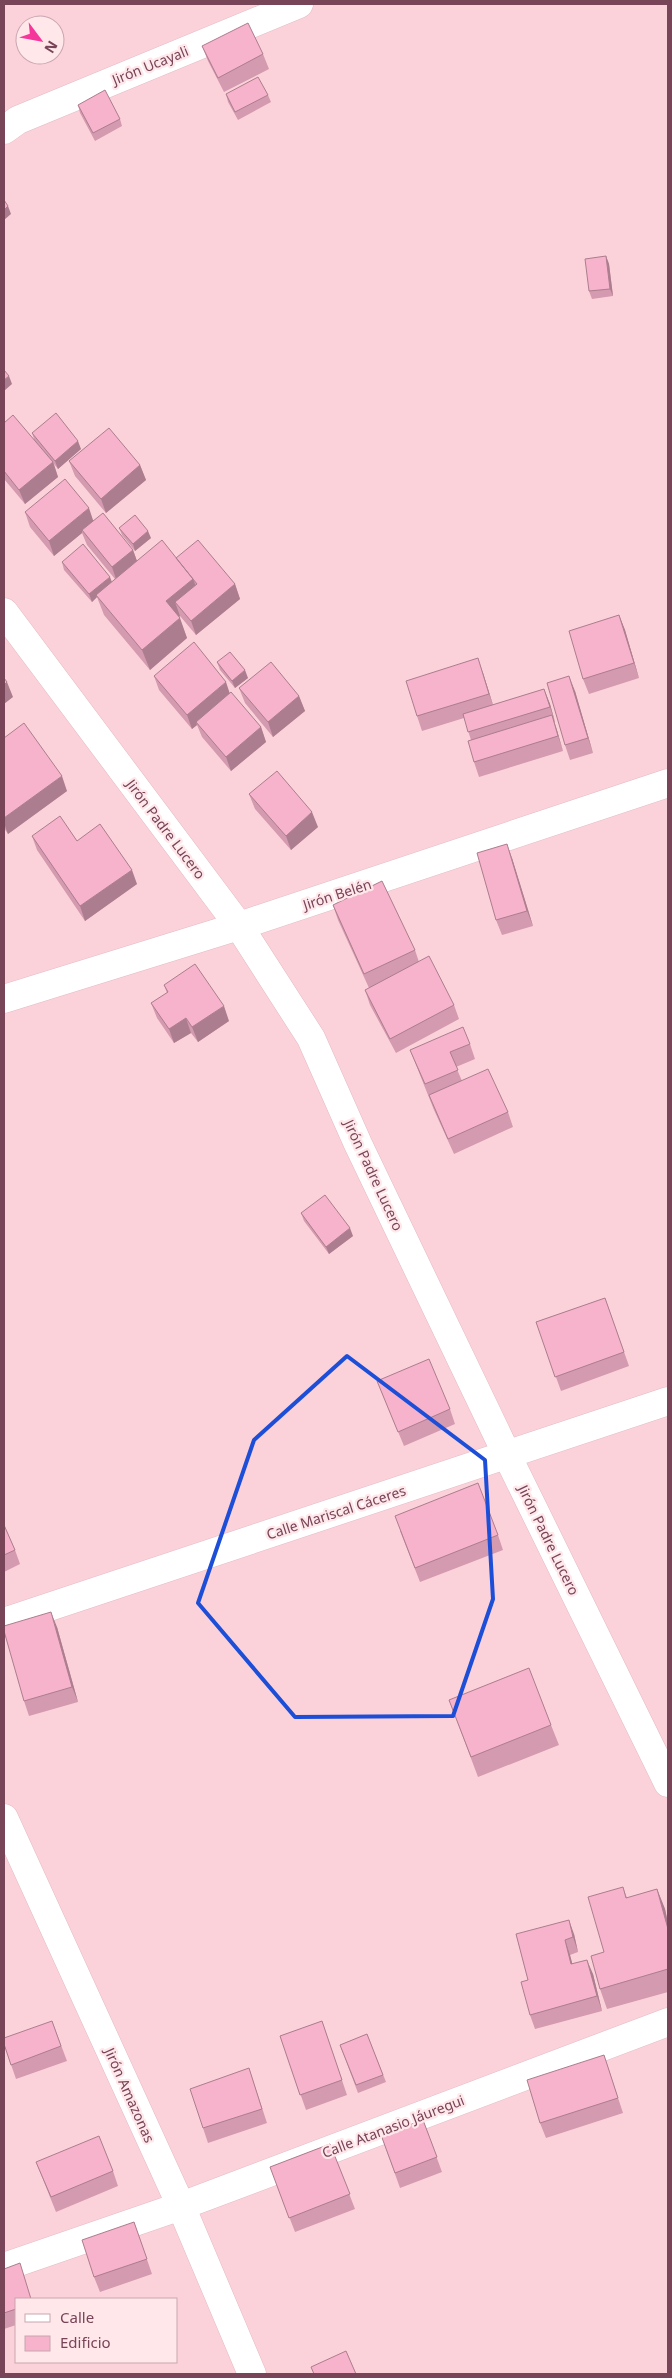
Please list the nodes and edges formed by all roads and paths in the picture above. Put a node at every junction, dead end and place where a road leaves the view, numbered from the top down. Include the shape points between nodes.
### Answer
1 (299, 4) edge
2 (4, 130) edge
3 (4, 612) edge
4 (668, 783) edge
5 (239, 926) junction
6 (4, 999) edge
7 (668, 1401) edge
8 (507, 1455) junction
9 (4, 1622) edge
10 (668, 1784) edge
11 (4, 1818) edge
12 (668, 2022) edge
13 (181, 2206) junction
14 (4, 2267) edge
15 (252, 2374) edge

1 - 2 street, Jirón Ucayali via 18,120
3 - 5 street, Jirón Padre Lucero
4 - 5 street, Jirón Belén
5 - 6 street, Jirón Belén
5 - 8 street, Jirón Padre Lucero via 311,1038 358,1144
7 - 8 street, Calle Mariscal Cáceres
8 - 9 street, Calle Mariscal Cáceres
8 - 10 street, Jirón Padre Lucero
11 - 13 street, Jirón Amazonas
12 - 13 street, Calle Atanasio Jáuregui
13 - 14 street, Calle Atanasio Jáuregui
13 - 15 street, Jirón Amazonas

